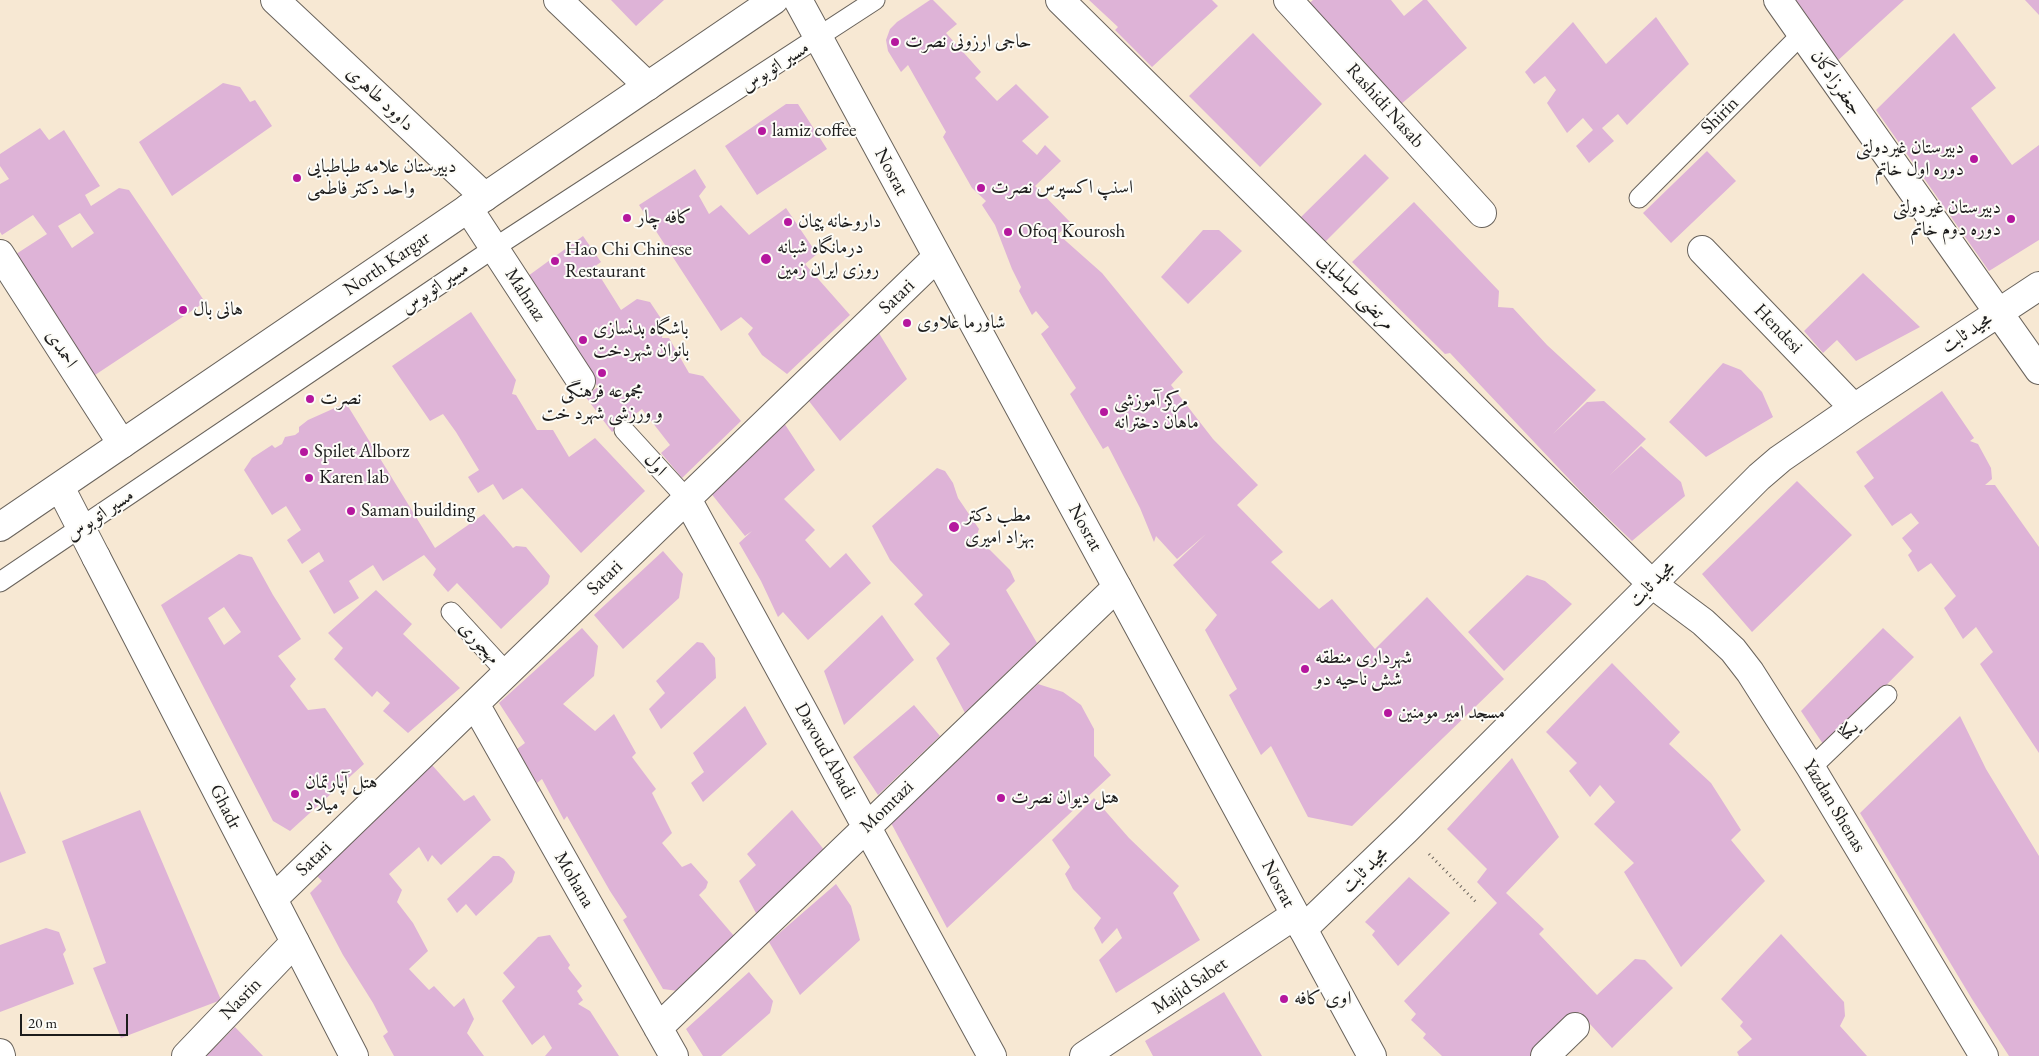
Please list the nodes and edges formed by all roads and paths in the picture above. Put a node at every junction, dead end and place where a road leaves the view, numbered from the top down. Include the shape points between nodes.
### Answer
1 (275, 0) edge
2 (558, 0) edge
3 (774, 0) edge
4 (798, 0) edge
5 (875, 0) edge
6 (1060, 0) edge
7 (1288, 0) edge
8 (1778, 0) edge
9 (1802, 34) junction
10 (818, 38) junction
11 (648, 86) junction
12 (1639, 198) dead end
13 (477, 203) junction
14 (1482, 212) dead end
15 (494, 248) junction
16 (1702, 250) dead end
17 (0, 254) edge
18 (938, 257) junction
19 (2039, 286) edge
20 (1998, 312) junction
21 (2039, 370) edge
22 (581, 381) dead end
23 (1854, 408) junction
24 (624, 430) dead end
25 (122, 444) junction
26 (60, 486) junction
27 (687, 499) junction
28 (0, 527) edge
29 (81, 528) junction
30 (0, 582) edge
31 (1652, 584) junction
32 (1117, 587) junction
33 (451, 612) dead end
34 (507, 673) junction
35 (1887, 695) dead end
36 (474, 704) junction
37 (1811, 768) junction
38 (866, 827) junction
39 (1406, 830) junction
40 (273, 899) junction
41 (1476, 902) dead end
42 (1299, 922) junction
43 (295, 942) junction
44 (1575, 1027) dead end
45 (658, 1028) junction
46 (186, 1056) edge
47 (354, 1056) edge
48 (674, 1056) edge
49 (992, 1056) edge
50 (1084, 1056) edge
51 (1372, 1056) edge
52 (1545, 1056) edge
53 (1984, 1056) edge

1 - 13 street, داوود طاهری
2 - 11 street
3 - 11 street, North Kargar
4 - 10 street, Nosrat
5 - 10 lane, مسیر اتوبوس
6 - 31 street, مرتضی طباطبایی
7 - 14 street, Rashidi Nasab
8 - 9 street, جعفرزادگان
9 - 12 lane, Shirin
9 - 20 street, جعفرزادگان
10 - 15 lane, مسیر اتوبوس
10 - 18 street, Nosrat
11 - 13 street, North Kargar
13 - 15 street, Mahnaz
13 - 25 street, North Kargar
15 - 22 street, Mahnaz
15 - 29 lane, مسیر اتوبوس
16 - 23 street, Hendesi
17 - 25 street, احمدی
18 - 27 street, Satari
18 - 32 street, Nosrat
19 - 20 street, مجید ثابت
20 - 21 street, جعفرزادگان
20 - 23 street, مجید ثابت
23 - 31 street, مجید ثابت via 1759,477
24 - 27 lane, اول
25 - 26 street, North Kargar
26 - 28 street, North Kargar
26 - 29 street, Ghadr
27 - 34 street, Satari
27 - 38 street, Davoud Abadi
29 - 30 lane, مسیر اتوبوس
29 - 40 street, Ghadr
31 - 37 street, Yazdan Shenas via 1704,622 1733,650
31 - 39 street, مجید ثابت
32 - 38 street, Momtazi
32 - 42 street, Nosrat
33 - 34 lane, مهجوری
34 - 36 street, Satari
35 - 37 lane, یکتا
36 - 40 street, Satari
36 - 45 street, Mohana
37 - 53 street, Yazdan Shenas
38 - 45 street, Momtazi
38 - 49 street, Davoud Abadi
39 - 41 path
39 - 42 street, مجید ثابت
40 - 43 street, Ghadr
42 - 50 street, Majid Sabet
42 - 51 street, Nosrat
43 - 46 street, Nasrin
43 - 47 street, Ghadr
44 - 52 street
45 - 48 street, Mohana

